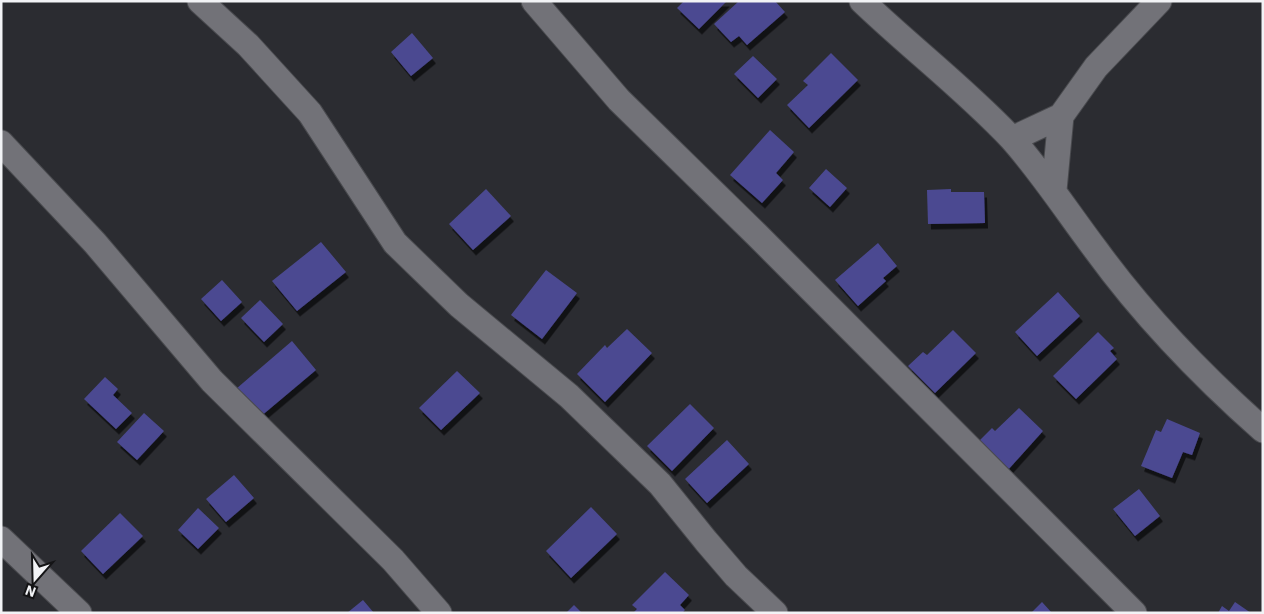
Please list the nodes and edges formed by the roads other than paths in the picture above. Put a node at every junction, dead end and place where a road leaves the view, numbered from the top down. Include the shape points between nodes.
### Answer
1 (200, 1) edge
2 (534, 1) edge
3 (862, 1) edge
4 (1159, 1) edge
5 (1061, 116) junction
6 (1012, 140) junction
7 (1, 144) edge
8 (1054, 190) junction
9 (1263, 430) edge
10 (1, 538) edge
11 (79, 613) edge
12 (439, 613) edge
13 (775, 613) edge
14 (1134, 613) edge

1 - 13 street via 248,45 310,113 395,243 459,305 569,396 653,477 724,562
2 - 14 street via 619,100
3 - 6 street via 952,79
4 - 5 street via 1096,67
5 - 6 street
5 - 8 street
6 - 8 street
7 - 12 street via 95,243 212,381 393,560
8 - 9 street via 1096,251 1151,318 1220,392
10 - 11 street

